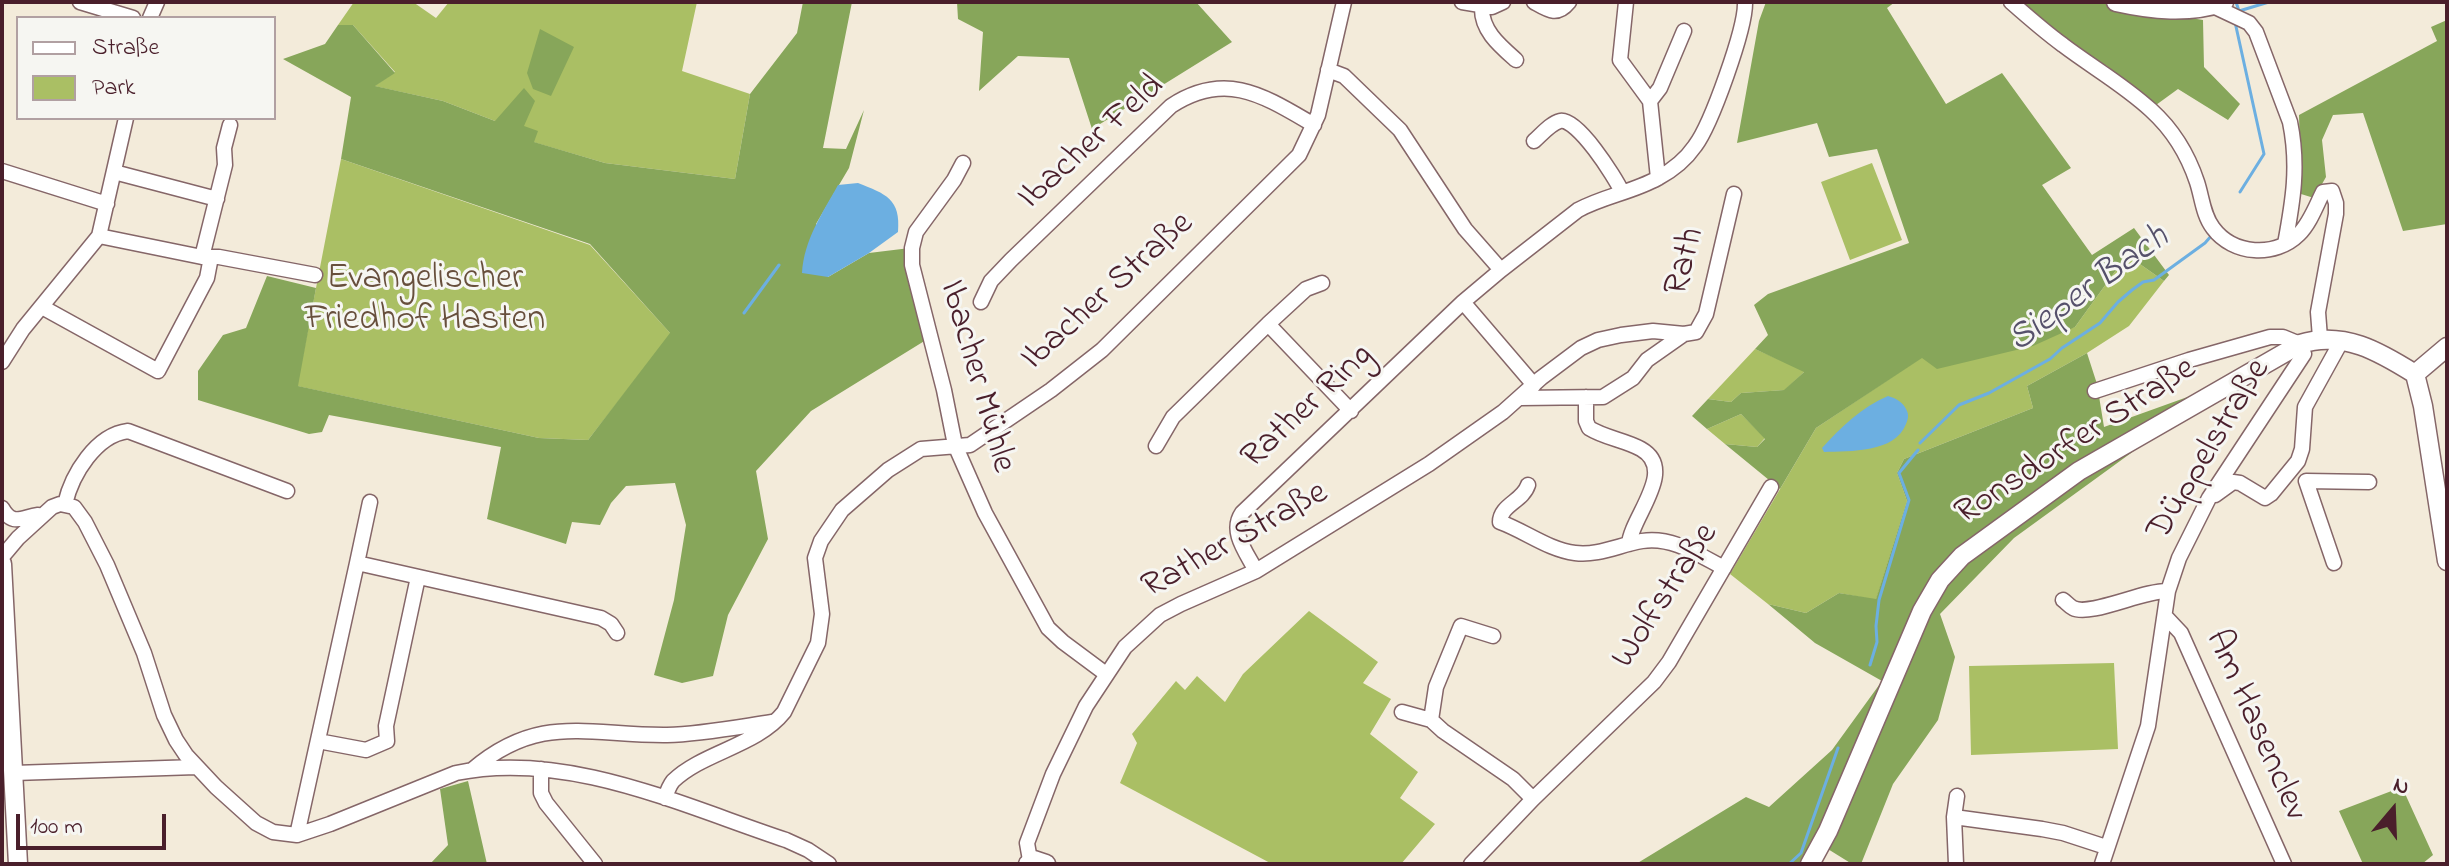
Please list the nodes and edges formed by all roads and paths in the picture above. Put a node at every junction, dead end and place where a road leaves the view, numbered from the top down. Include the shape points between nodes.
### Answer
1 (80, 2) edge
2 (1344, 2) edge
3 (1462, 2) edge
4 (1503, 2) edge
5 (1534, 2) edge
6 (1569, 2) edge
7 (1626, 2) edge
8 (1745, 2) edge
9 (2011, 2) edge
10 (2116, 2) edge
11 (2214, 5) edge
12 (1482, 7) junction
13 (126, 16) edge
14 (1684, 31) dead end
15 (1516, 60) dead end
16 (1328, 70) junction
17 (1650, 101) junction
18 (126, 120) edge
19 (230, 125) dead end
20 (1314, 125) junction
21 (1534, 141) dead end
22 (963, 163) dead end
23 (2, 171) edge
24 (114, 172) junction
25 (1658, 178) junction
26 (1622, 192) junction
27 (1734, 194) dead end
28 (217, 199) junction
29 (107, 204) junction
30 (99, 236) junction
31 (2285, 244) junction
32 (206, 257) junction
33 (1501, 270) junction
34 (315, 275) dead end
35 (1322, 283) dead end
36 (981, 302) dead end
37 (1463, 302) junction
38 (42, 307) junction
39 (1268, 324) junction
40 (1684, 334) junction
41 (2320, 338) junction
42 (2342, 340) junction
43 (2300, 344) junction
44 (2447, 347) edge
45 (2, 362) edge
46 (2415, 374) junction
47 (1534, 385) junction
48 (2095, 391) dead end
49 (1586, 397) junction
50 (1520, 398) junction
51 (1351, 411) junction
52 (955, 445) junction
53 (1156, 446) dead end
54 (2293, 467) junction
55 (2306, 481) junction
56 (2369, 482) dead end
57 (1528, 485) dead end
58 (1771, 487) dead end
59 (287, 491) dead end
60 (2211, 496) junction
61 (370, 502) dead end
62 (65, 504) junction
63 (2, 508) edge
64 (42, 515) junction
65 (1629, 544) junction
66 (2, 557) edge
67 (2447, 561) edge
68 (357, 563) junction
69 (2334, 563) dead end
70 (2, 564) edge
71 (1724, 568) junction
72 (1256, 571) junction
73 (418, 577) junction
74 (2168, 591) junction
75 (2063, 600) dead end
76 (2165, 616) junction
77 (617, 633) dead end
78 (1493, 636) dead end
79 (1106, 674) junction
80 (1402, 712) dead end
81 (1431, 720) junction
82 (777, 721) junction
83 (318, 741) junction
84 (196, 767) junction
85 (541, 769) junction
86 (472, 770) junction
87 (14, 773) junction
88 (1957, 796) dead end
89 (665, 798) junction
90 (1533, 799) junction
91 (1954, 817) junction
92 (297, 835) junction
93 (2106, 847) junction
94 (2, 862) edge
95 (1035, 863) edge
96 (16, 864) edge
97 (595, 864) edge
98 (829, 864) edge
99 (1471, 864) edge
100 (1810, 864) edge
101 (1956, 864) edge
102 (2102, 864) edge
103 (2284, 864) edge

1 - 13 street
2 - 16 street, Ibacher Straße
3 - 12 street
4 - 12 street
5 - 6 street via 1554,12
7 - 17 street via 1620,60
8 - 25 street, Rather Ring via 1733,55 1703,134
9 - 31 street via 2152,111 2182,149 2219,235 2251,250
10 - 11 main road via 2164,10
11 - 31 street via 2256,32 2292,135 2294,196
12 - 15 street via 1482,20
14 - 17 street
16 - 20 street, Ibacher Straße
16 - 33 street via 1344,76 1400,130 1465,229
17 - 25 street
18 - 24 street
19 - 28 street
20 - 36 street, Ibacher Feld via 1237,88 1182,99 1011,260 991,281
20 - 52 street, Ibacher Straße via 1288,167 1102,350 980,440
21 - 26 street via 1555,123 1568,121 1612,171
22 - 52 street, Ibacher Mühle via 916,232 911,255
23 - 29 street
24 - 28 street
24 - 29 street
25 - 26 street, Rather Ring
26 - 33 street, Rather Ring via 1578,210
27 - 40 street, Rath via 1706,314 1696,332
28 - 32 street
29 - 30 street
30 - 32 street
30 - 38 street
31 - 41 street via 2307,225 2323,192 2332,191 2336,214 2319,303
32 - 34 street
32 - 38 street via 207,278 158,371
33 - 37 street, Rather Ring
35 - 39 street via 1306,289
37 - 47 street
37 - 51 street, Rather Ring
38 - 45 street
39 - 51 street
39 - 53 street via 1173,417
40 - 47 street, Rath via 1653,331 1598,340
40 - 49 street, Rath via 1623,385 1603,397
41 - 42 main road, Ronsdorfer Straße
41 - 43 main road, Ronsdorfer Straße
42 - 46 main road, Ronsdorfer Straße via 2371,348
42 - 54 street via 2305,407 2302,449
43 - 48 street via 2270,337
43 - 60 street, Düppelstraße via 2304,354
43 - 100 main road, Ronsdorfer Straße via 2079,471 1951,567 1922,611
44 - 46 main road
46 - 67 main road
47 - 50 street, Rather Straße
49 - 50 street, Rath
49 - 65 street via 1589,428 1643,450 1654,464 1654,485
50 - 72 street, Rather Straße via 1429,464
51 - 72 street, Rather Ring via 1239,517 1236,531
52 - 79 street, Ibacher Mühle via 985,514 1048,628
52 - 82 street, Ibacher Straße via 921,449 856,496 835,519 815,558 822,614 818,643
54 - 55 street
54 - 60 street via 2265,498 2233,482
55 - 56 street
55 - 69 street
57 - 65 street via 1502,512 1500,522 1574,553
58 - 71 street, Wolfstraße
59 - 62 street via 128,431 117,432 95,448 69,487
60 - 74 street, Düppelstraße
61 - 68 street
62 - 64 street
62 - 84 street via 81,514 107,565 164,715
63 - 64 street via 19,520
64 - 66 street
65 - 71 street via 1669,542
68 - 73 street
68 - 83 street
70 - 87 main road
71 - 90 street, Wolfstraße via 1654,682
72 - 79 street, Rather Straße via 1160,615 1125,647
73 - 77 street via 601,618
73 - 83 street via 387,741 366,750
74 - 75 street, Düppelstraße via 2091,611 2074,609
74 - 76 street, Düppelstraße
76 - 93 street, Düppelstraße via 2148,726
76 - 103 street, Am Hasenclev via 2181,633
78 - 81 street via 1461,626 1436,687
79 - 95 street, Rather Straße via 1079,718 1027,843
80 - 81 street
81 - 90 street
82 - 86 street via 673,734 563,730 520,741
82 - 89 street, Ibacher Straße via 687,771 671,783
83 - 92 street
84 - 87 street
84 - 92 street via 256,823
85 - 86 street
85 - 89 street
85 - 97 street via 546,803
86 - 92 street
87 - 96 main road
88 - 91 street
89 - 98 street via 786,840
90 - 99 street, Wolfstraße
91 - 93 street via 2042,829
91 - 101 street
93 - 102 street, Düppelstraße
94 - 96 street

